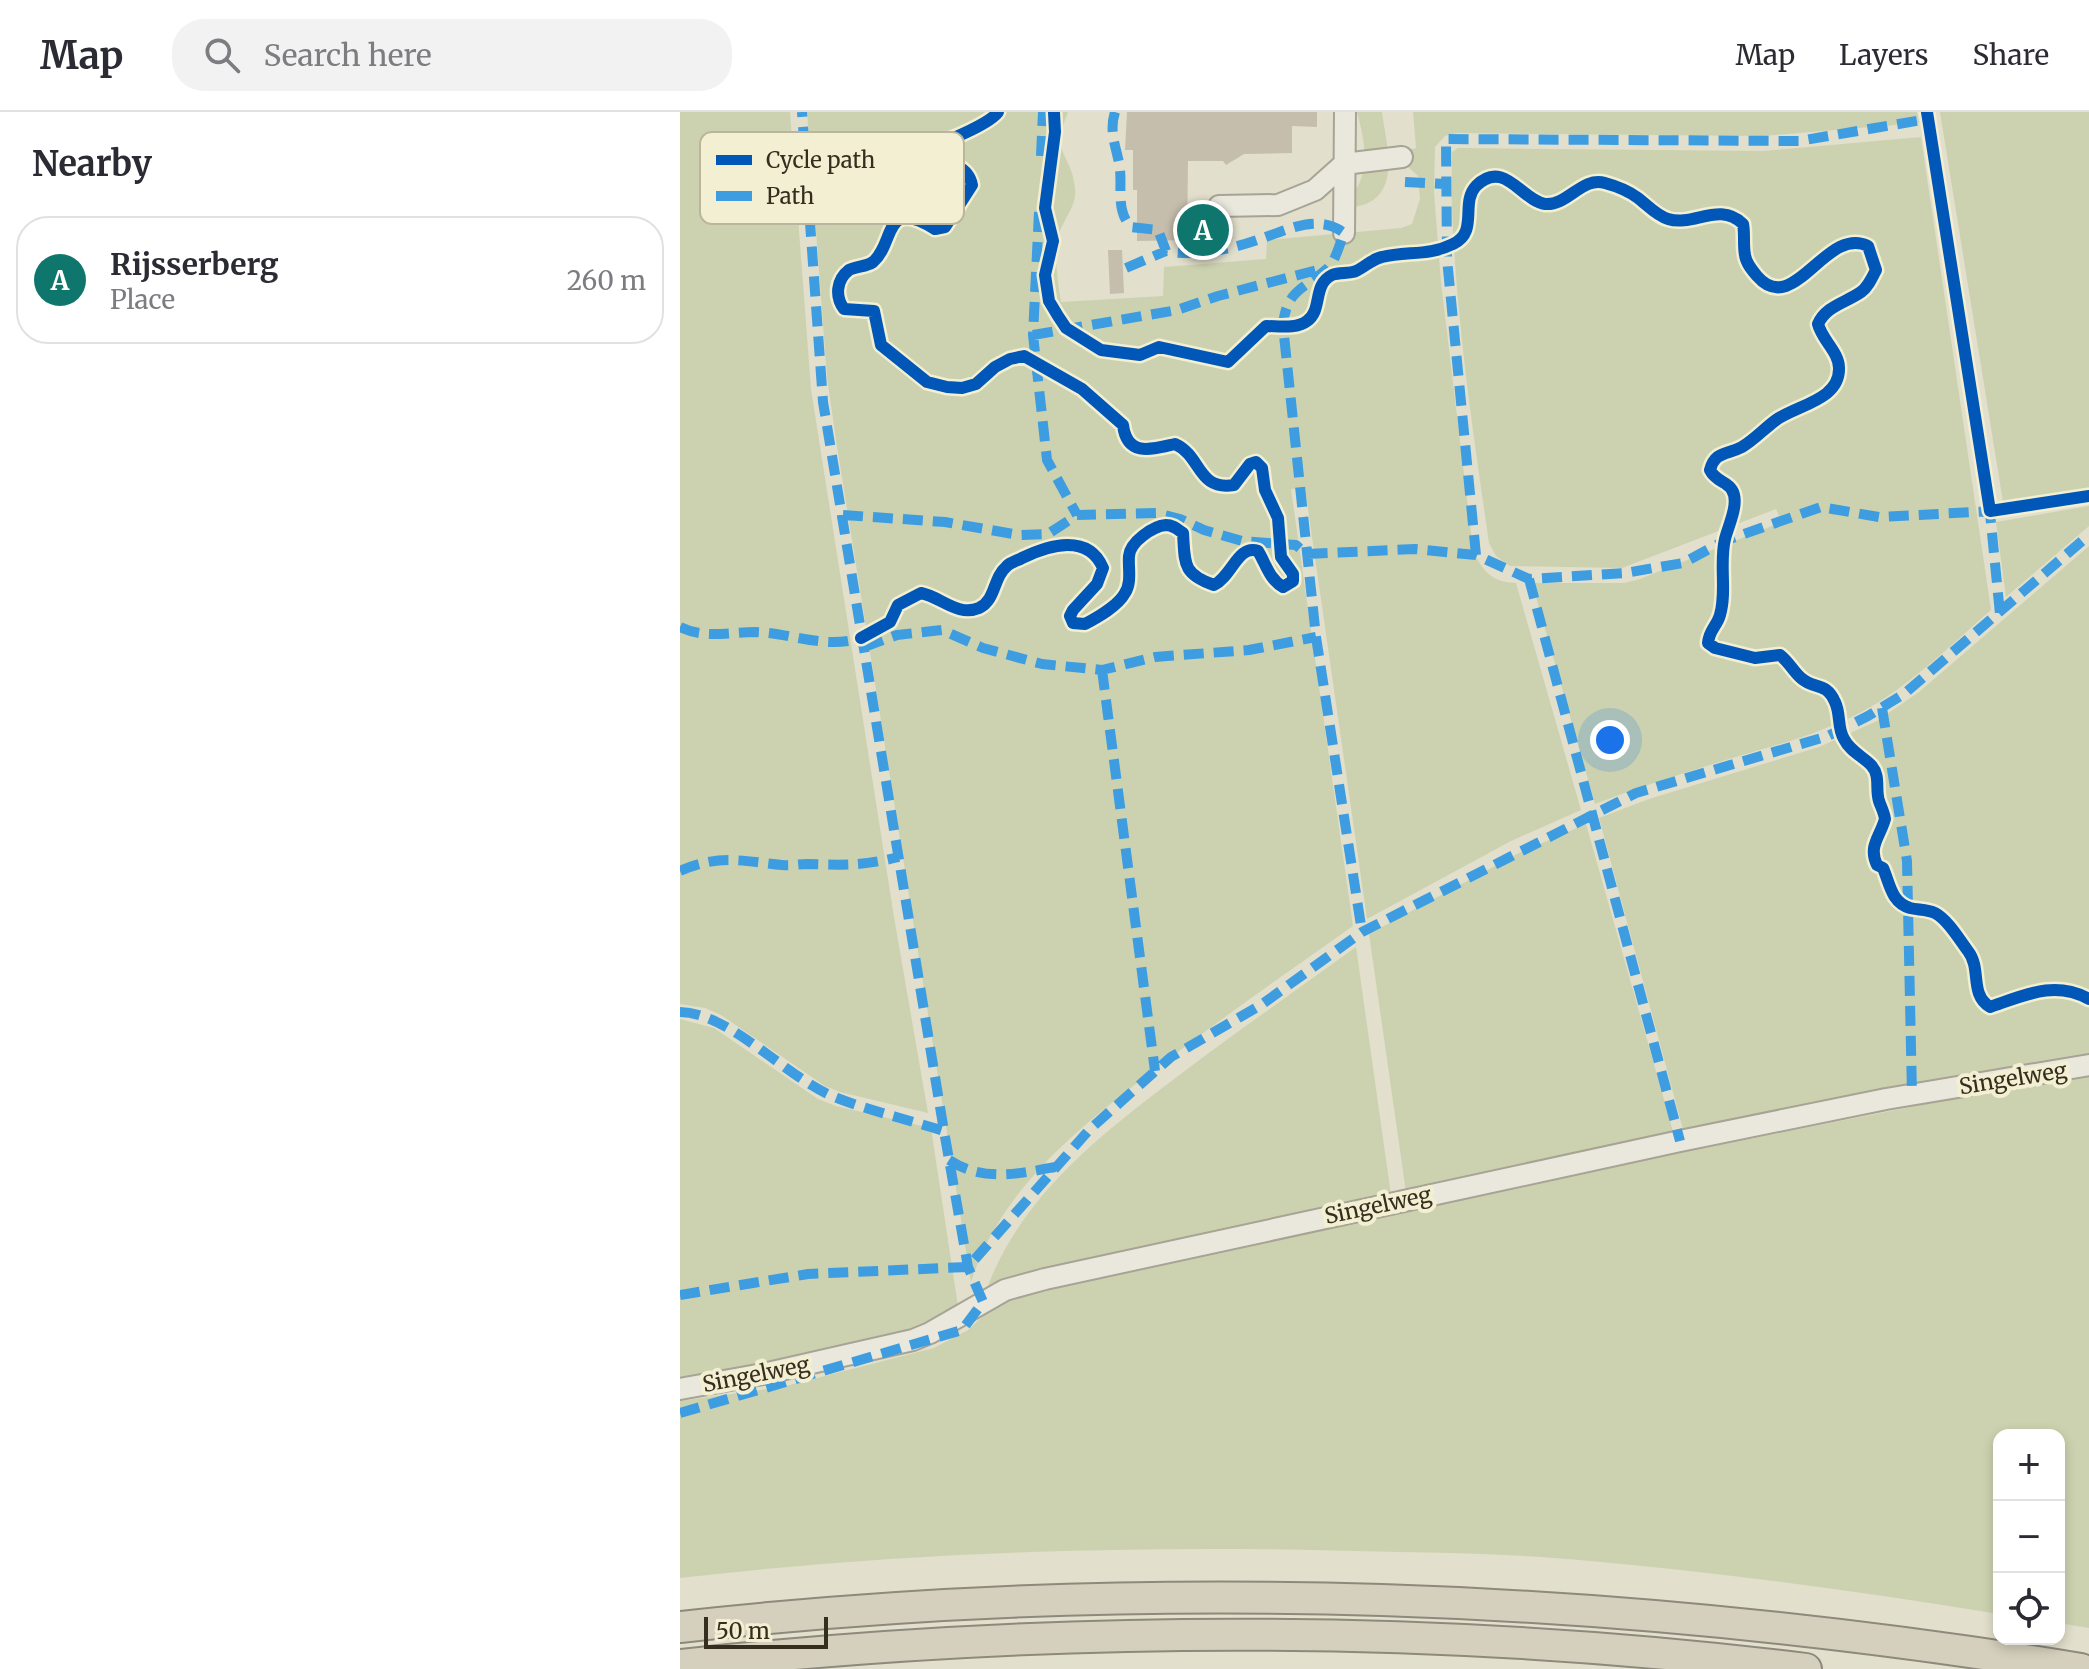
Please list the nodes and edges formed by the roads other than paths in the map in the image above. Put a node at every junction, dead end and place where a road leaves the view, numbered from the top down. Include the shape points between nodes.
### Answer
1 (1345, 112) edge
2 (1402, 157) dead end
3 (1344, 164) junction
4 (1219, 206) dead end
5 (1344, 233) dead end
6 (2089, 1065) edge
7 (680, 1389) edge
8 (680, 1627) edge
9 (680, 1665) edge
10 (1806, 1669) edge
11 (2081, 1669) edge

1 - 3 street
2 - 3 street
3 - 4 street via 1315,190 1278,205
3 - 5 street
6 - 7 street, Singelweg via 1695,1138 1045,1279 1005,1290 913,1340
8 - 11 highway via 1010,1600 1325,1597 1684,1618
9 - 10 highway via 971,1642 1303,1635 1547,1645

